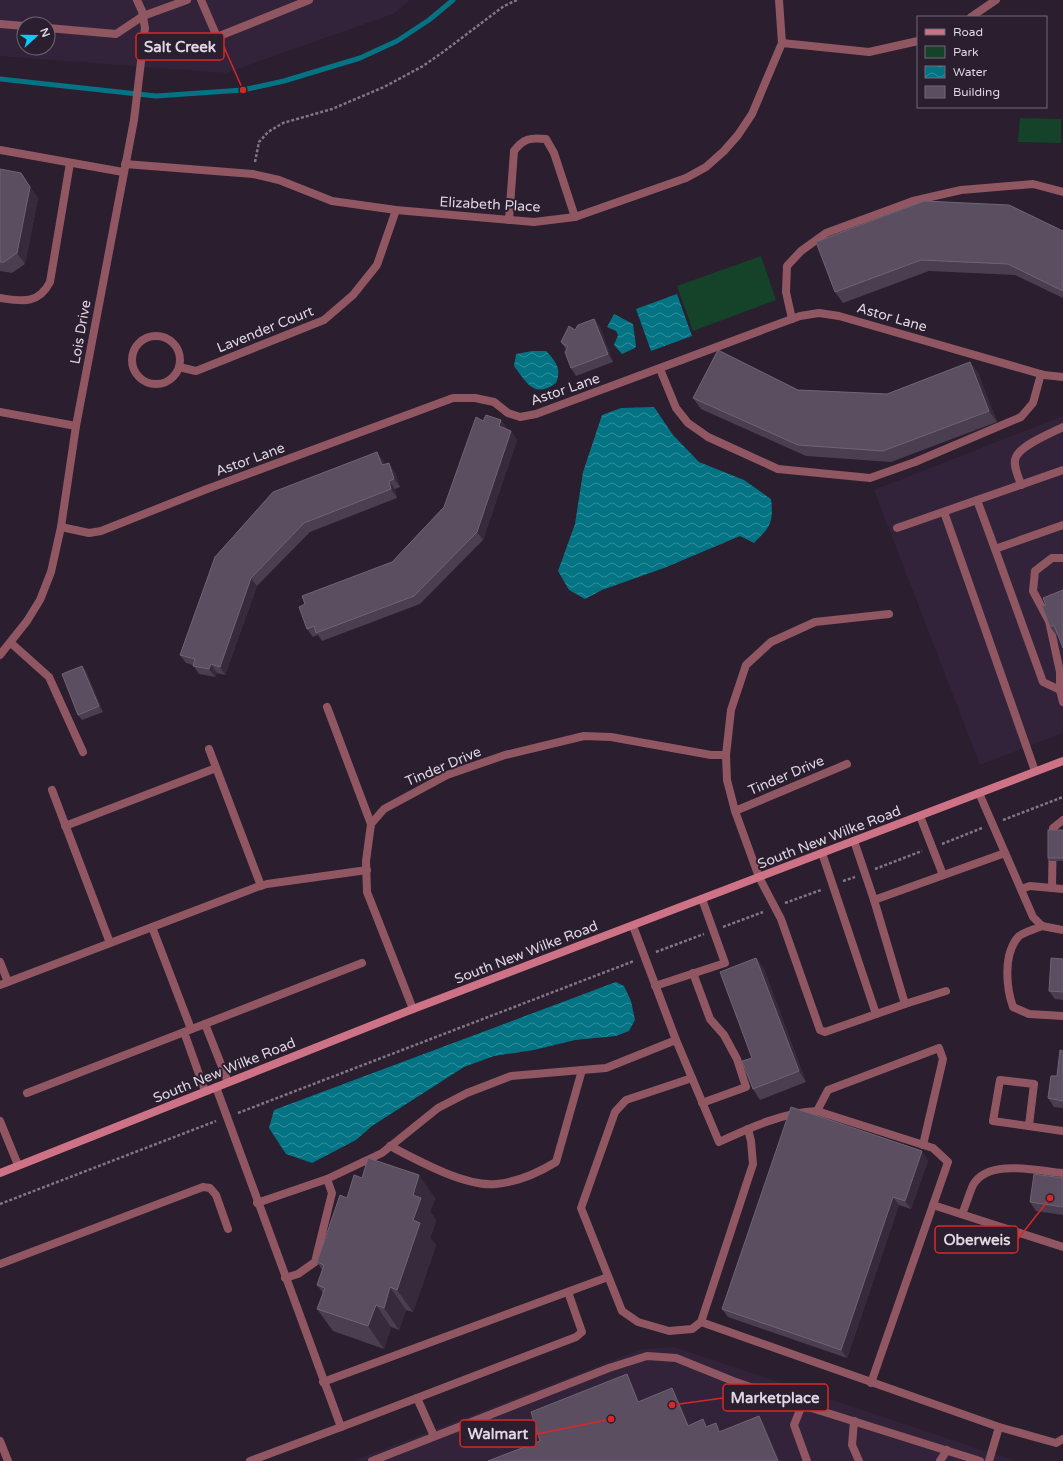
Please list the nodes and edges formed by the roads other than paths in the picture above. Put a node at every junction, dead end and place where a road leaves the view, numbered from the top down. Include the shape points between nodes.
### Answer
1 (137, 0) edge
2 (188, 0) edge
3 (201, 0) edge
4 (309, 0) edge
5 (779, 0) edge
6 (996, 0) edge
7 (143, 16) junction
8 (972, 16) edge
9 (0, 24) edge
10 (16, 25) edge
11 (56, 29) edge
12 (917, 41) edge
13 (782, 43) junction
14 (0, 150) edge
15 (70, 163) junction
16 (124, 168) junction
17 (1063, 192) edge
18 (396, 210) junction
19 (575, 217) junction
20 (509, 220) junction
21 (0, 298) edge
22 (792, 319) junction
23 (179, 367) junction
24 (660, 368) junction
25 (1041, 374) junction
26 (1063, 377) edge
27 (0, 412) edge
28 (76, 426) junction
29 (1063, 427) edge
30 (1063, 470) edge
31 (1021, 484) junction
32 (977, 500) junction
33 (944, 512) junction
34 (1063, 525) edge
35 (61, 527) junction
36 (897, 528) dead end
37 (995, 549) junction
38 (1063, 558) edge
39 (889, 614) dead end
40 (11, 643) junction
41 (0, 655) edge
42 (1061, 690) edge
43 (1063, 702) edge
44 (327, 706) dead end
45 (209, 749) dead end
46 (83, 752) dead end
47 (726, 755) junction
48 (1063, 761) edge
49 (847, 764) dead end
50 (216, 768) junction
51 (1036, 771) junction
52 (52, 790) dead end
53 (979, 793) junction
54 (735, 811) junction
55 (920, 816) junction
56 (1063, 820) edge
57 (371, 824) junction
58 (65, 826) junction
59 (854, 841) junction
60 (822, 853) junction
61 (1005, 853) junction
62 (367, 870) junction
63 (943, 875) junction
64 (759, 877) junction
65 (261, 886) junction
66 (1052, 888) junction
67 (1021, 889) junction
68 (1063, 889) edge
69 (702, 899) junction
70 (874, 900) junction
71 (633, 926) junction
72 (1042, 926) junction
73 (152, 927) junction
74 (1063, 930) edge
75 (110, 943) junction
76 (0, 962) edge
77 (362, 963) dead end
78 (693, 973) junction
79 (4, 983) edge
80 (655, 986) junction
81 (946, 991) dead end
82 (906, 1004) junction
83 (413, 1009) junction
84 (876, 1014) junction
85 (1063, 1016) edge
86 (205, 1024) junction
87 (187, 1030) junction
88 (676, 1040) junction
89 (582, 1070) junction
90 (692, 1078) junction
91 (228, 1082) junction
92 (216, 1087) junction
93 (205, 1091) junction
94 (27, 1093) dead end
95 (702, 1103) junction
96 (817, 1111) junction
97 (0, 1121) edge
98 (1029, 1125) junction
99 (748, 1129) junction
100 (1063, 1131) edge
101 (923, 1145) junction
102 (390, 1146) junction
103 (18, 1166) junction
104 (0, 1173) edge
105 (1063, 1173) edge
106 (327, 1179) junction
107 (257, 1203) junction
108 (933, 1205) junction
109 (962, 1214) junction
110 (228, 1229) dead end
111 (1063, 1247) edge
112 (0, 1264) edge
113 (608, 1277) junction
114 (285, 1278) junction
115 (568, 1292) junction
116 (701, 1322) junction
117 (323, 1382) junction
118 (871, 1382) junction
119 (417, 1398) junction
120 (802, 1404) junction
121 (854, 1421) junction
122 (341, 1427) junction
123 (999, 1427) junction
124 (434, 1436) junction
125 (1063, 1439) edge
126 (0, 1441) edge
127 (947, 1450) junction
128 (8, 1461) edge
129 (250, 1461) edge
130 (372, 1461) edge
131 (807, 1461) edge
132 (859, 1461) edge
133 (940, 1461) edge
134 (980, 1461) edge
135 (989, 1461) edge

1 - 7 street, Lois Drive
2 - 7 street
3 - 4 street via 216,37
5 - 13 street, Elizabeth Place
6 - 8 street
7 - 11 street via 116,34
7 - 16 street, Lois Drive via 145,28 134,120
9 - 10 street
12 - 13 street via 869,52
13 - 19 street, Elizabeth Place via 752,114 738,135 706,167 686,178
14 - 15 street, Elizabeth Place
15 - 16 street, Elizabeth Place
15 - 21 street via 50,282 45,291 25,301
16 - 18 street, Elizabeth Place via 253,174 279,180 332,201
16 - 28 street, Lois Drive
17 - 22 street via 1033,184 961,190 913,201 826,233 801,251 787,266 786,292
18 - 20 street, Elizabeth Place
18 - 23 street, Lavender Court via 377,265 353,296 324,320 196,370
19 - 20 street, Elizabeth Place via 534,222
19 - 20 street via 554,153 546,139 534,137 526,139 514,151
22 - 24 street, Astor Lane
22 - 25 street, Astor Lane via 819,313 839,316
23 - 23 street via 180,359 174,343 159,336 150,336 142,340 133,353 133,368 142,380 149,383 164,383 171,380
24 - 25 street via 676,408 688,423 708,437 778,469 870,478 915,462 1021,417 1032,403
24 - 35 street, Astor Lane via 547,410 520,417 508,413 494,402 475,398 453,398 207,488 101,531 89,533
25 - 26 street, Astor Lane
27 - 28 street
28 - 35 street, Lois Drive
29 - 31 street via 1021,450 1015,458
30 - 31 street
31 - 32 street
32 - 33 street
32 - 37 street
33 - 36 street
33 - 51 street
34 - 37 street
35 - 40 street, Lois Drive via 51,572 40,600
37 - 42 street via 1044,682
38 - 42 street via 1052,558 1035,571 1033,591 1049,621 1060,672
39 - 47 street via 815,622 771,642 746,665 731,710
40 - 41 street, Lois Drive
40 - 46 street via 49,677
42 - 43 street
44 - 57 street
45 - 50 street
47 - 54 street via 727,780
47 - 57 street, Tinder Drive via 712,755 610,737 584,736 505,754 447,775 384,809
48 - 51 main road, South New Wilke Road
49 - 54 street, Tinder Drive
50 - 58 street
50 - 65 street
51 - 53 main road, South New Wilke Road
52 - 58 street
53 - 55 main road, South New Wilke Road
53 - 61 street
54 - 64 street
55 - 59 main road, South New Wilke Road
55 - 63 street
56 - 66 street via 1054,828
57 - 62 street
58 - 75 street
59 - 60 main road, South New Wilke Road
59 - 70 street
60 - 64 main road, South New Wilke Road
60 - 84 street
61 - 63 street
61 - 67 street
62 - 65 street
62 - 83 street via 368,892
63 - 70 street
64 - 69 main road, South New Wilke Road
64 - 84 street via 781,919 820,1030 825,1032
65 - 73 street
66 - 67 street via 1030,886
66 - 68 street
67 - 72 street via 1033,917
69 - 71 main road, South New Wilke Road
69 - 78 street via 725,962
70 - 82 street
71 - 80 street
71 - 83 main road, South New Wilke Road
72 - 74 street
72 - 85 street via 1020,936 1008,955 1008,994 1013,1007 1029,1014
73 - 75 street
73 - 87 street
75 - 79 street
76 - 79 street
77 - 86 street
78 - 80 street
78 - 95 street via 710,1019 724,1035 737,1058 746,1087
80 - 88 street
81 - 82 street
82 - 84 street
83 - 91 main road, South New Wilke Road
86 - 87 street
86 - 91 street
87 - 93 street
87 - 94 street
88 - 89 street via 606,1068
88 - 90 street
89 - 102 street via 511,1076 467,1093 438,1108
89 - 102 street via 556,1162 536,1174 496,1184 470,1182 425,1164
90 - 95 street
90 - 113 street via 626,1100 615,1112 581,1208
91 - 92 main road, South New Wilke Road
92 - 93 main road, South New Wilke Road
92 - 107 street
93 - 103 main road, South New Wilke Road
95 - 99 street via 718,1142
96 - 99 street via 803,1111
96 - 101 street
96 - 101 street via 828,1090 939,1048 943,1058
97 - 103 street
98 - 98 street via 1034,1084 1000,1080 993,1120
98 - 100 street
99 - 116 street via 752,1141 753,1164
101 - 108 street via 933,1148 948,1162
102 - 106 street via 382,1153
103 - 104 main road, South New Wilke Road
105 - 109 street via 1005,1168 985,1172 974,1184
106 - 107 street
106 - 114 street via 332,1193 315,1262 298,1274
107 - 114 street
108 - 109 street
108 - 118 street
109 - 111 street
110 - 112 street via 216,1195 210,1188 203,1187
113 - 115 street
113 - 116 street via 622,1312 638,1322 669,1331 692,1329
114 - 117 street
115 - 117 street
115 - 119 street via 582,1332 576,1337
116 - 118 street
117 - 122 street
118 - 123 street
119 - 122 street
119 - 124 street
120 - 121 street
120 - 124 street via 733,1381 676,1358 647,1356 609,1368
120 - 131 street via 794,1425
121 - 127 street
121 - 132 street via 852,1445
122 - 129 street
123 - 125 street via 1056,1442
123 - 135 street
124 - 130 street
126 - 128 street
127 - 133 street
127 - 134 street

